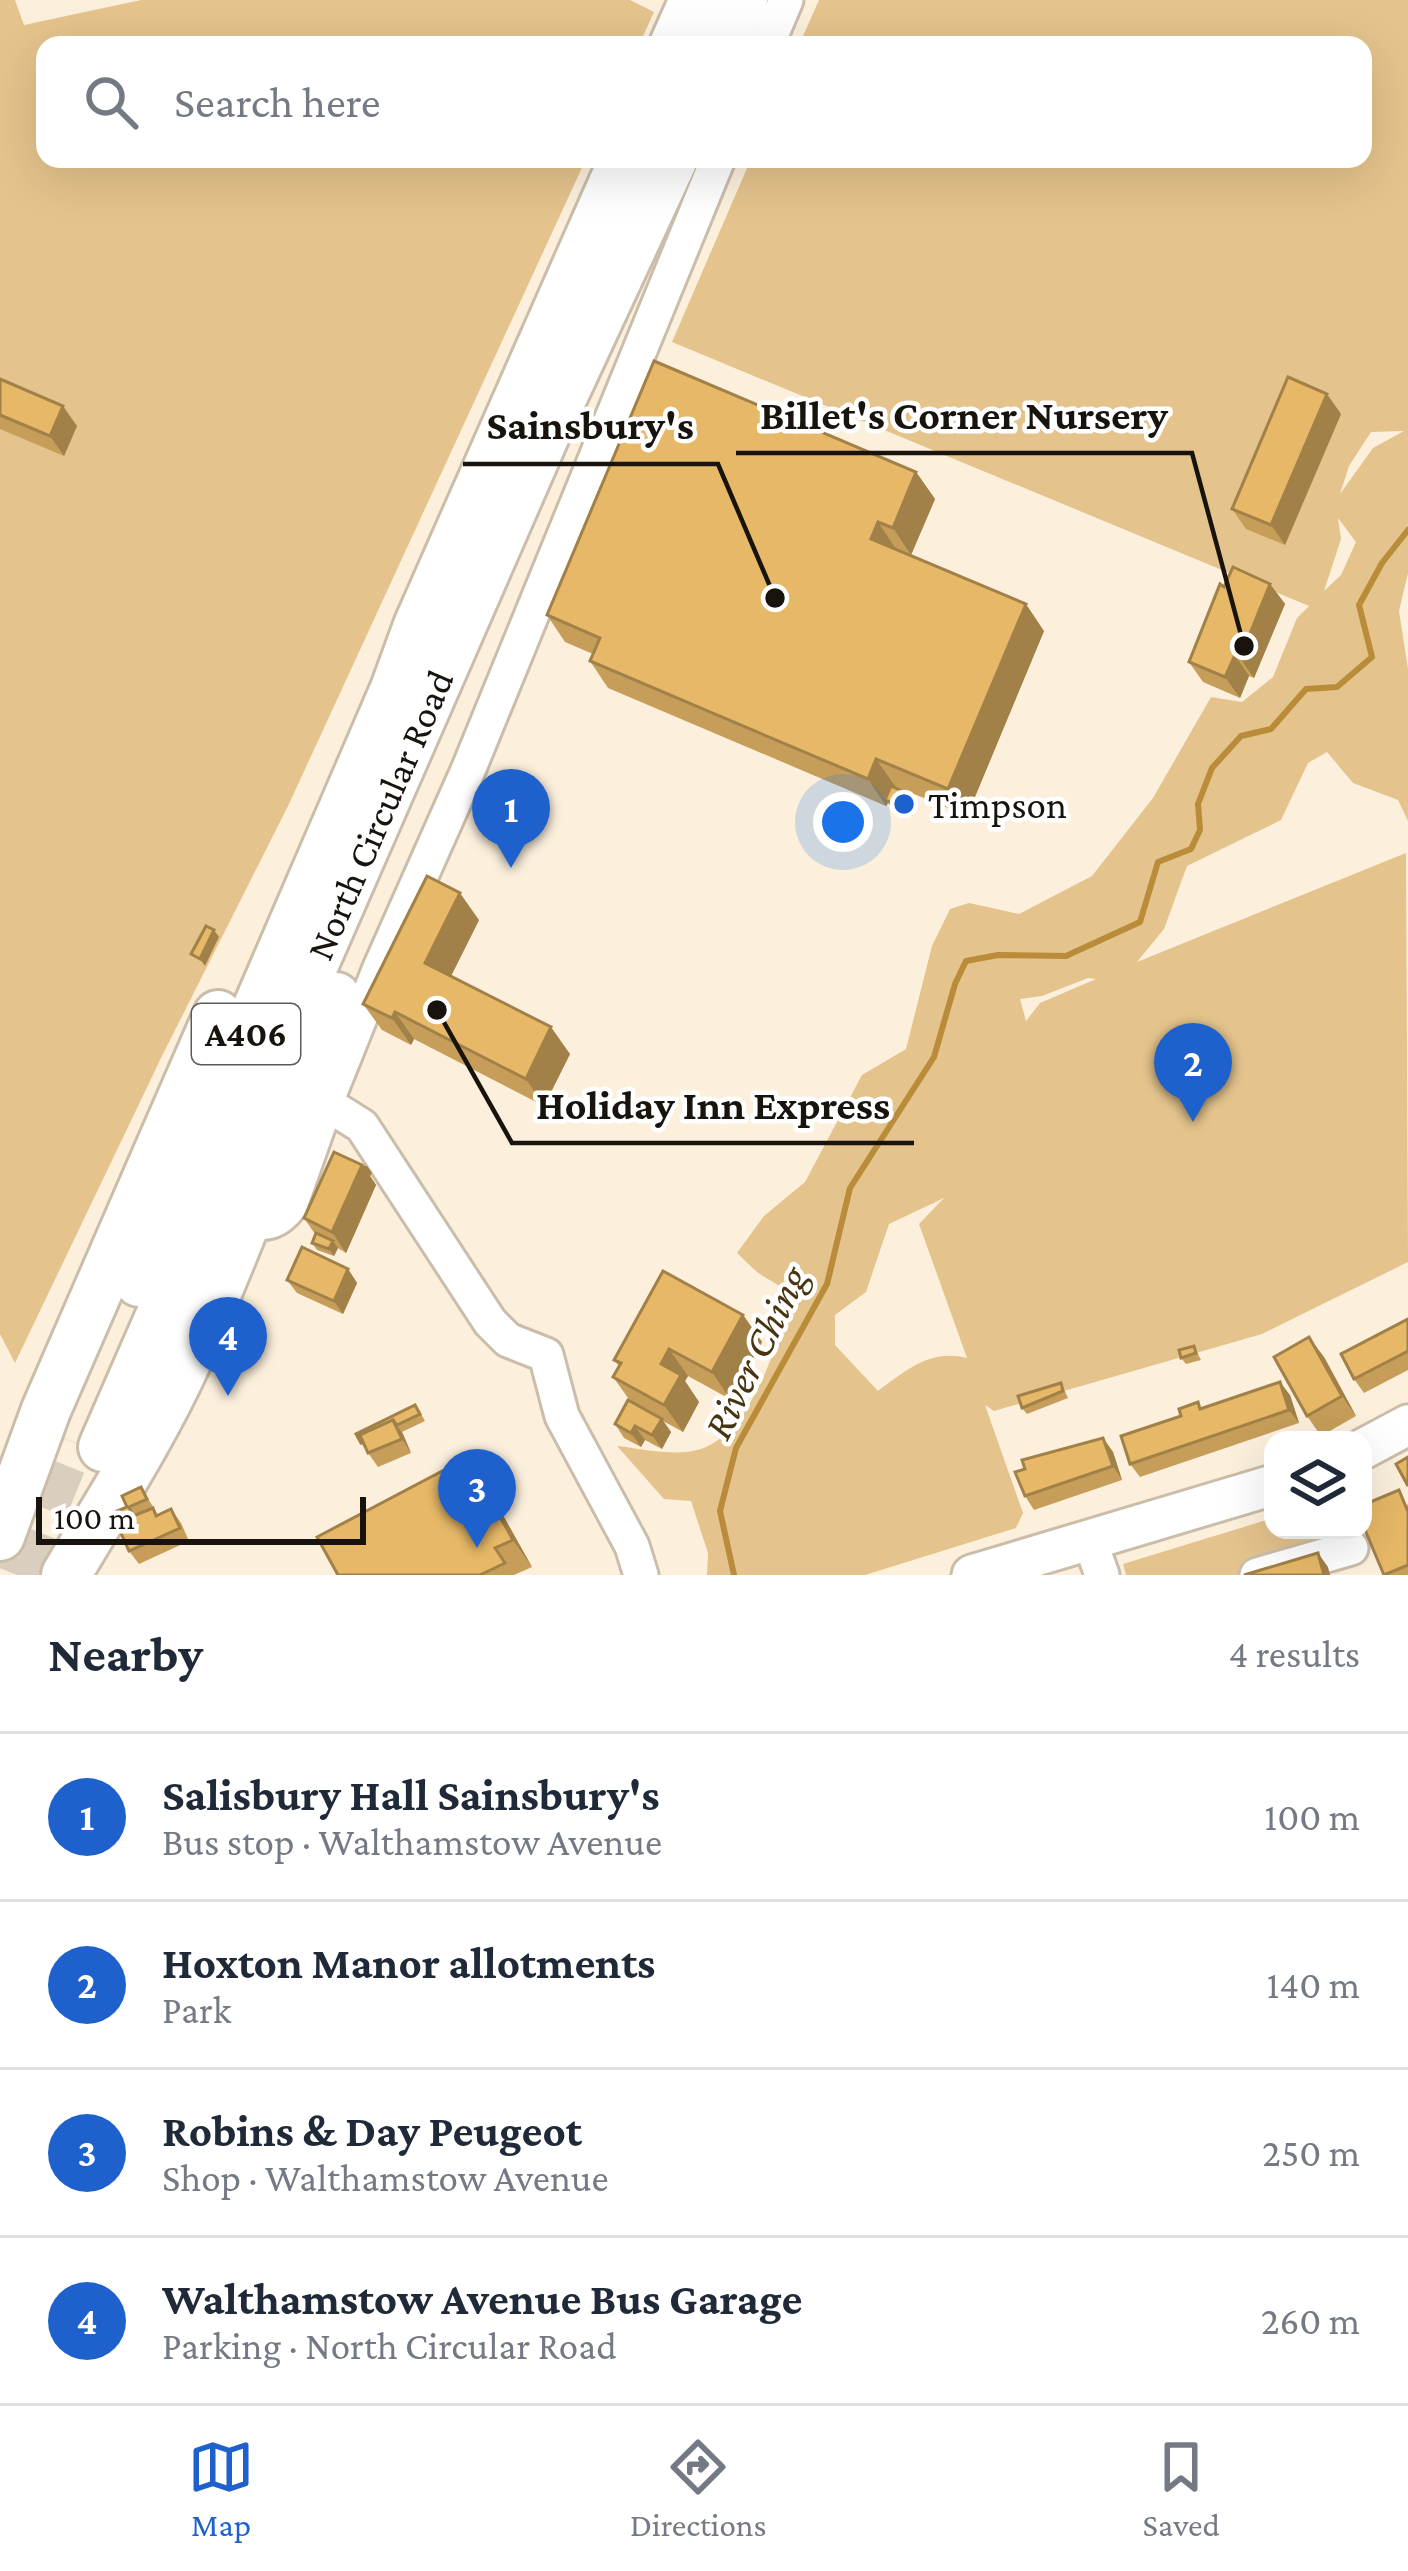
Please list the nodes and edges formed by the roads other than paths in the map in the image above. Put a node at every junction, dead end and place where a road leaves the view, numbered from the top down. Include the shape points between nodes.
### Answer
1 (694, 0) edge
2 (743, 0) edge
3 (787, 0) edge
4 (678, 36) edge
5 (727, 36) edge
6 (771, 36) edge
7 (620, 168) edge
8 (669, 168) edge
9 (714, 168) edge
10 (602, 317) junction
11 (418, 626) junction
12 (329, 1097) junction
13 (247, 1223) junction
14 (1408, 1425) edge
15 (1372, 1444) edge
16 (1264, 1489) edge
17 (0, 1536) edge
18 (1352, 1551) edge
19 (1096, 1558) edge
20 (636, 1560) edge
21 (66, 1575) edge
22 (660, 1575) edge
23 (973, 1575) edge
24 (1257, 1575) edge

1 - 4 highway
2 - 5 highway
3 - 6 street
7 - 11 highway, A406
8 - 10 highway, A406
9 - 12 street
10 - 11 highway, North Circular Road / A406 via 87,1444
10 - 13 highway, A406 via 584,394
11 - 17 highway, A406 via 381,678 250,945 46,1410
12 - 13 street via 290,1206 280,1219
12 - 20 street via 362,1126 490,1322 508,1340 546,1355 562,1416
13 - 21 highway, A406 via 157,1422
14 - 15 main road
16 - 19 main road
18 - 24 street
19 - 23 main road
20 - 22 street

